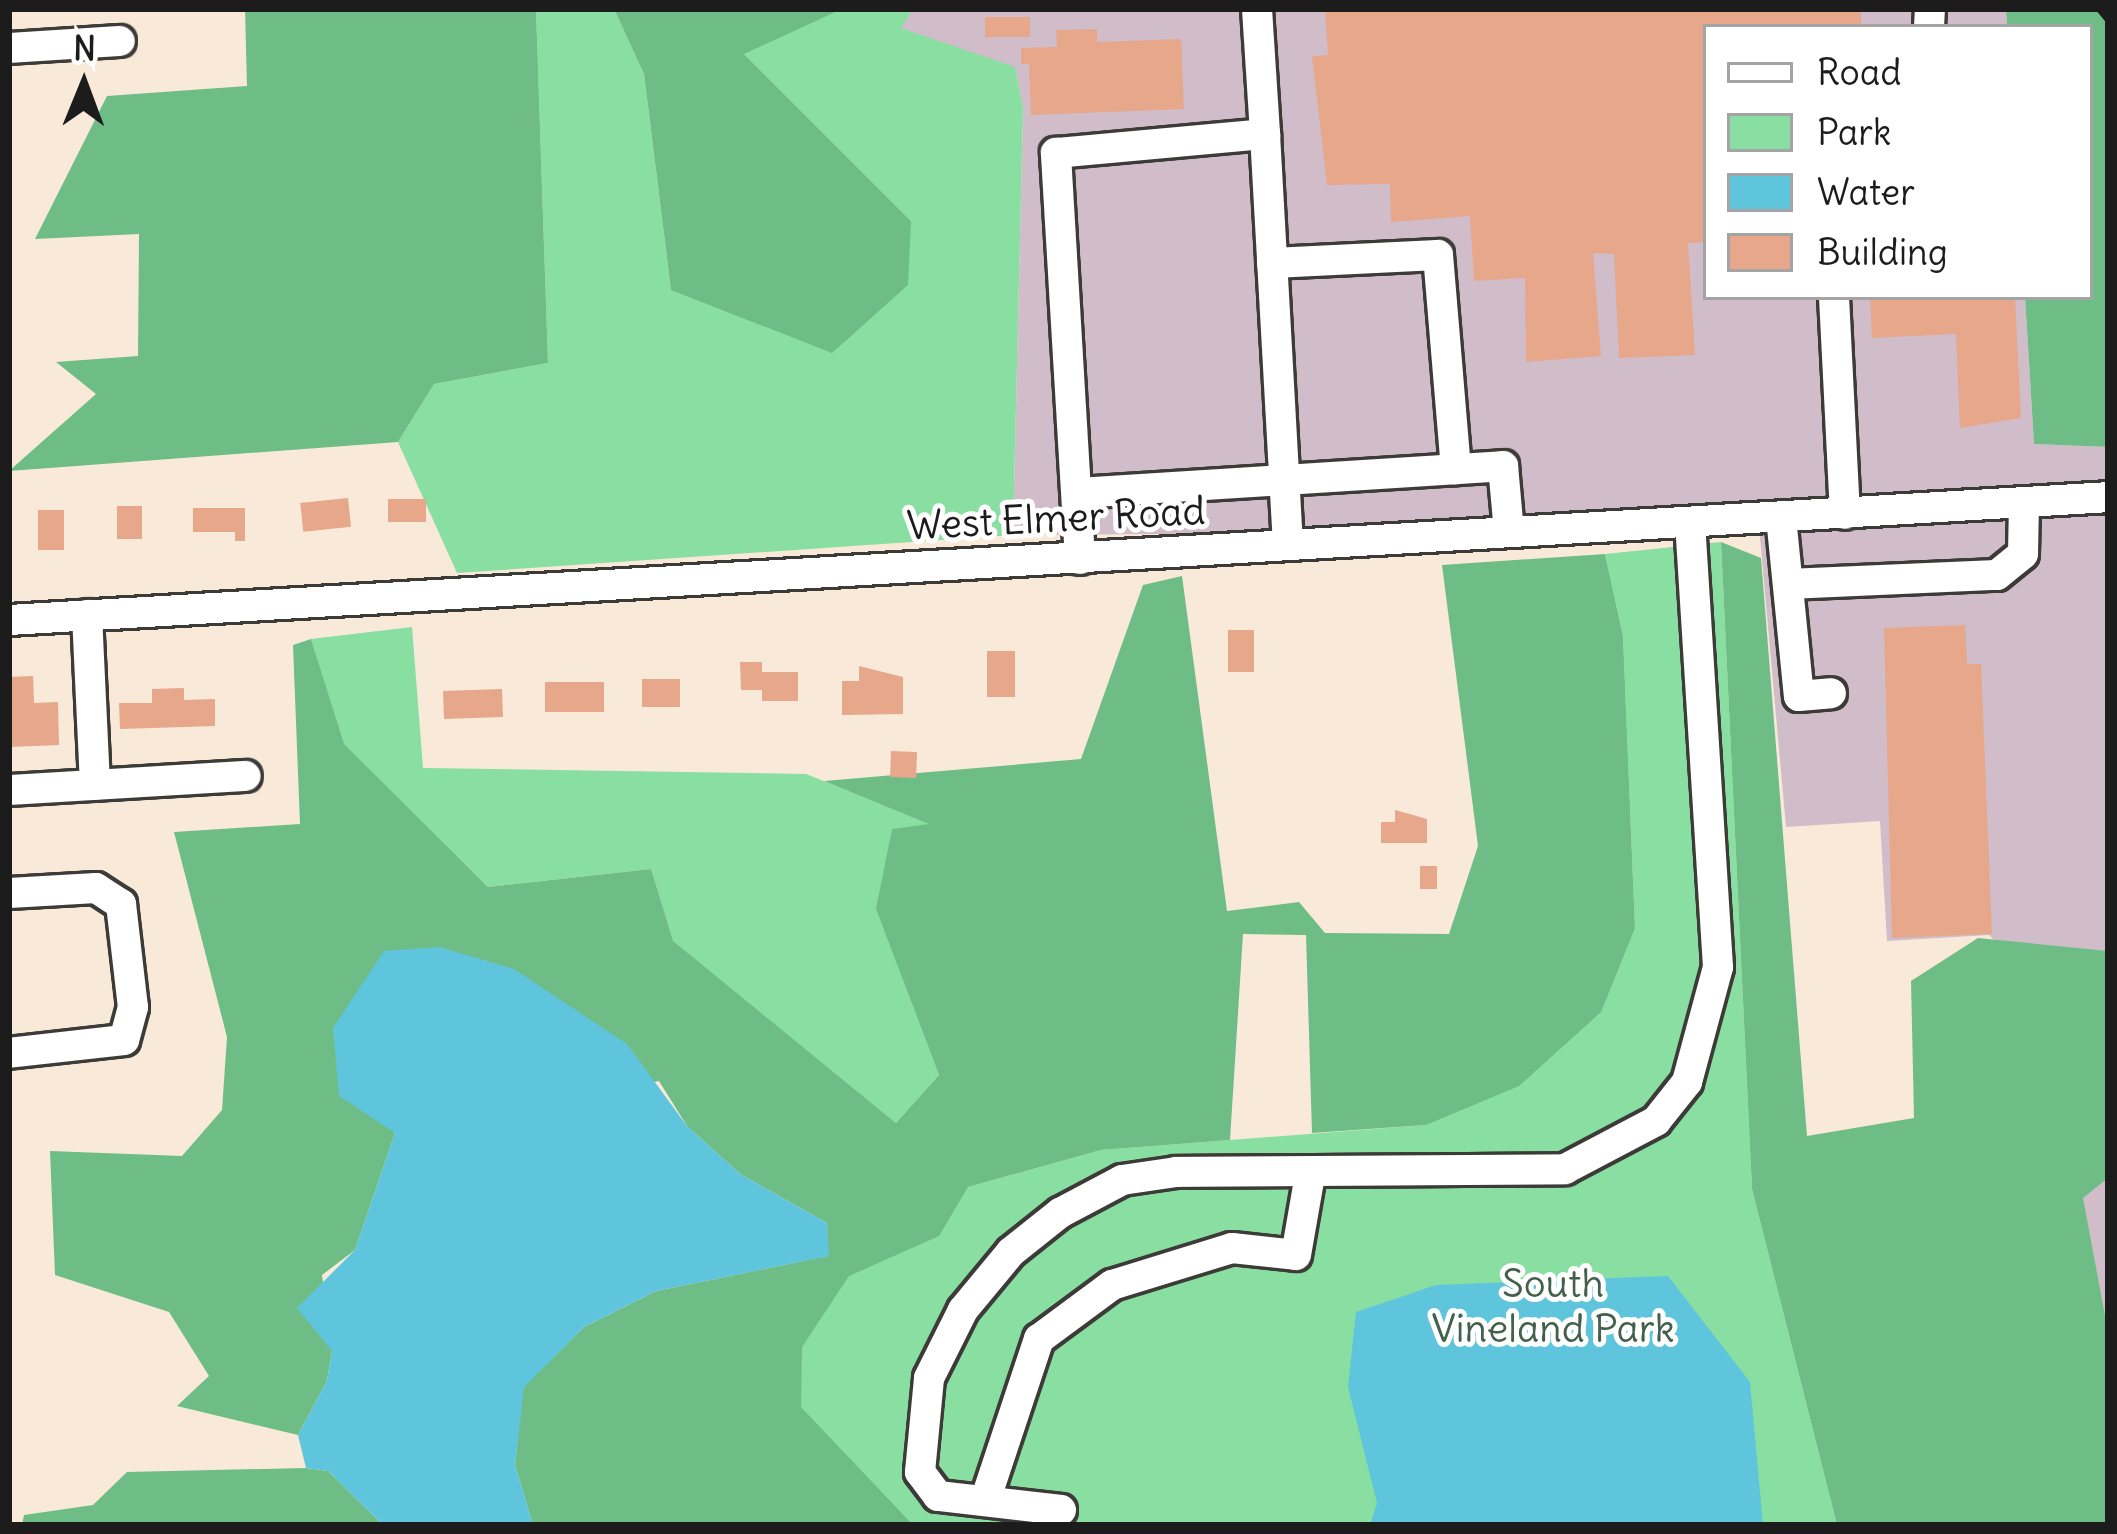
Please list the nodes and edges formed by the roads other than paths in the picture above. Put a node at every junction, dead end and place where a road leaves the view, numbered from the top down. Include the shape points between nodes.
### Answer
1 (1257, 9) edge
2 (120, 41) dead end
3 (9, 48) edge
4 (1265, 134) junction
5 (1272, 263) junction
6 (1834, 300) edge
7 (1456, 469) junction
8 (1284, 480) junction
9 (1077, 493) junction
10 (2108, 497) edge
11 (2024, 503) junction
12 (1845, 514) junction
13 (1781, 518) junction
14 (1690, 522) junction
15 (1509, 532) junction
16 (1288, 544) junction
17 (1080, 559) junction
18 (1788, 584) junction
19 (87, 615) junction
20 (9, 620) edge
21 (1831, 693) dead end
22 (246, 776) dead end
23 (95, 785) junction
24 (9, 790) edge
25 (9, 893) edge
26 (9, 1053) edge
27 (1310, 1174) junction
28 (985, 1501) junction
29 (1061, 1510) dead end

1 - 4 street
2 - 3 street
4 - 5 street
4 - 9 street via 1056,153
5 - 7 street via 1438,255
5 - 8 street
6 - 12 street
7 - 8 street
7 - 15 street via 1503,466
8 - 9 street
8 - 16 street
9 - 17 street
10 - 11 street, West Elmer Road
11 - 12 street, West Elmer Road
11 - 18 street via 2023,554 1997,575
12 - 13 street, West Elmer Road
13 - 14 street, West Elmer Road
13 - 18 street
14 - 15 street, West Elmer Road
14 - 27 street via 1718,967 1687,1082 1656,1121 1565,1169
15 - 16 street, West Elmer Road
16 - 17 street, West Elmer Road
17 - 19 street, West Elmer Road
18 - 21 street via 1799,696
19 - 20 street, West Elmer Road
19 - 23 street
22 - 23 street
23 - 24 street
25 - 26 street via 72,886 112,895 121,904 133,1007 131,1029 113,1044
27 - 28 street via 1296,1255 1232,1248 1112,1285 1039,1339
27 - 28 street via 1176,1172 1122,1180 1060,1213 1012,1252 954,1327 929,1378 923,1425 920,1472 938,1496
28 - 29 street

